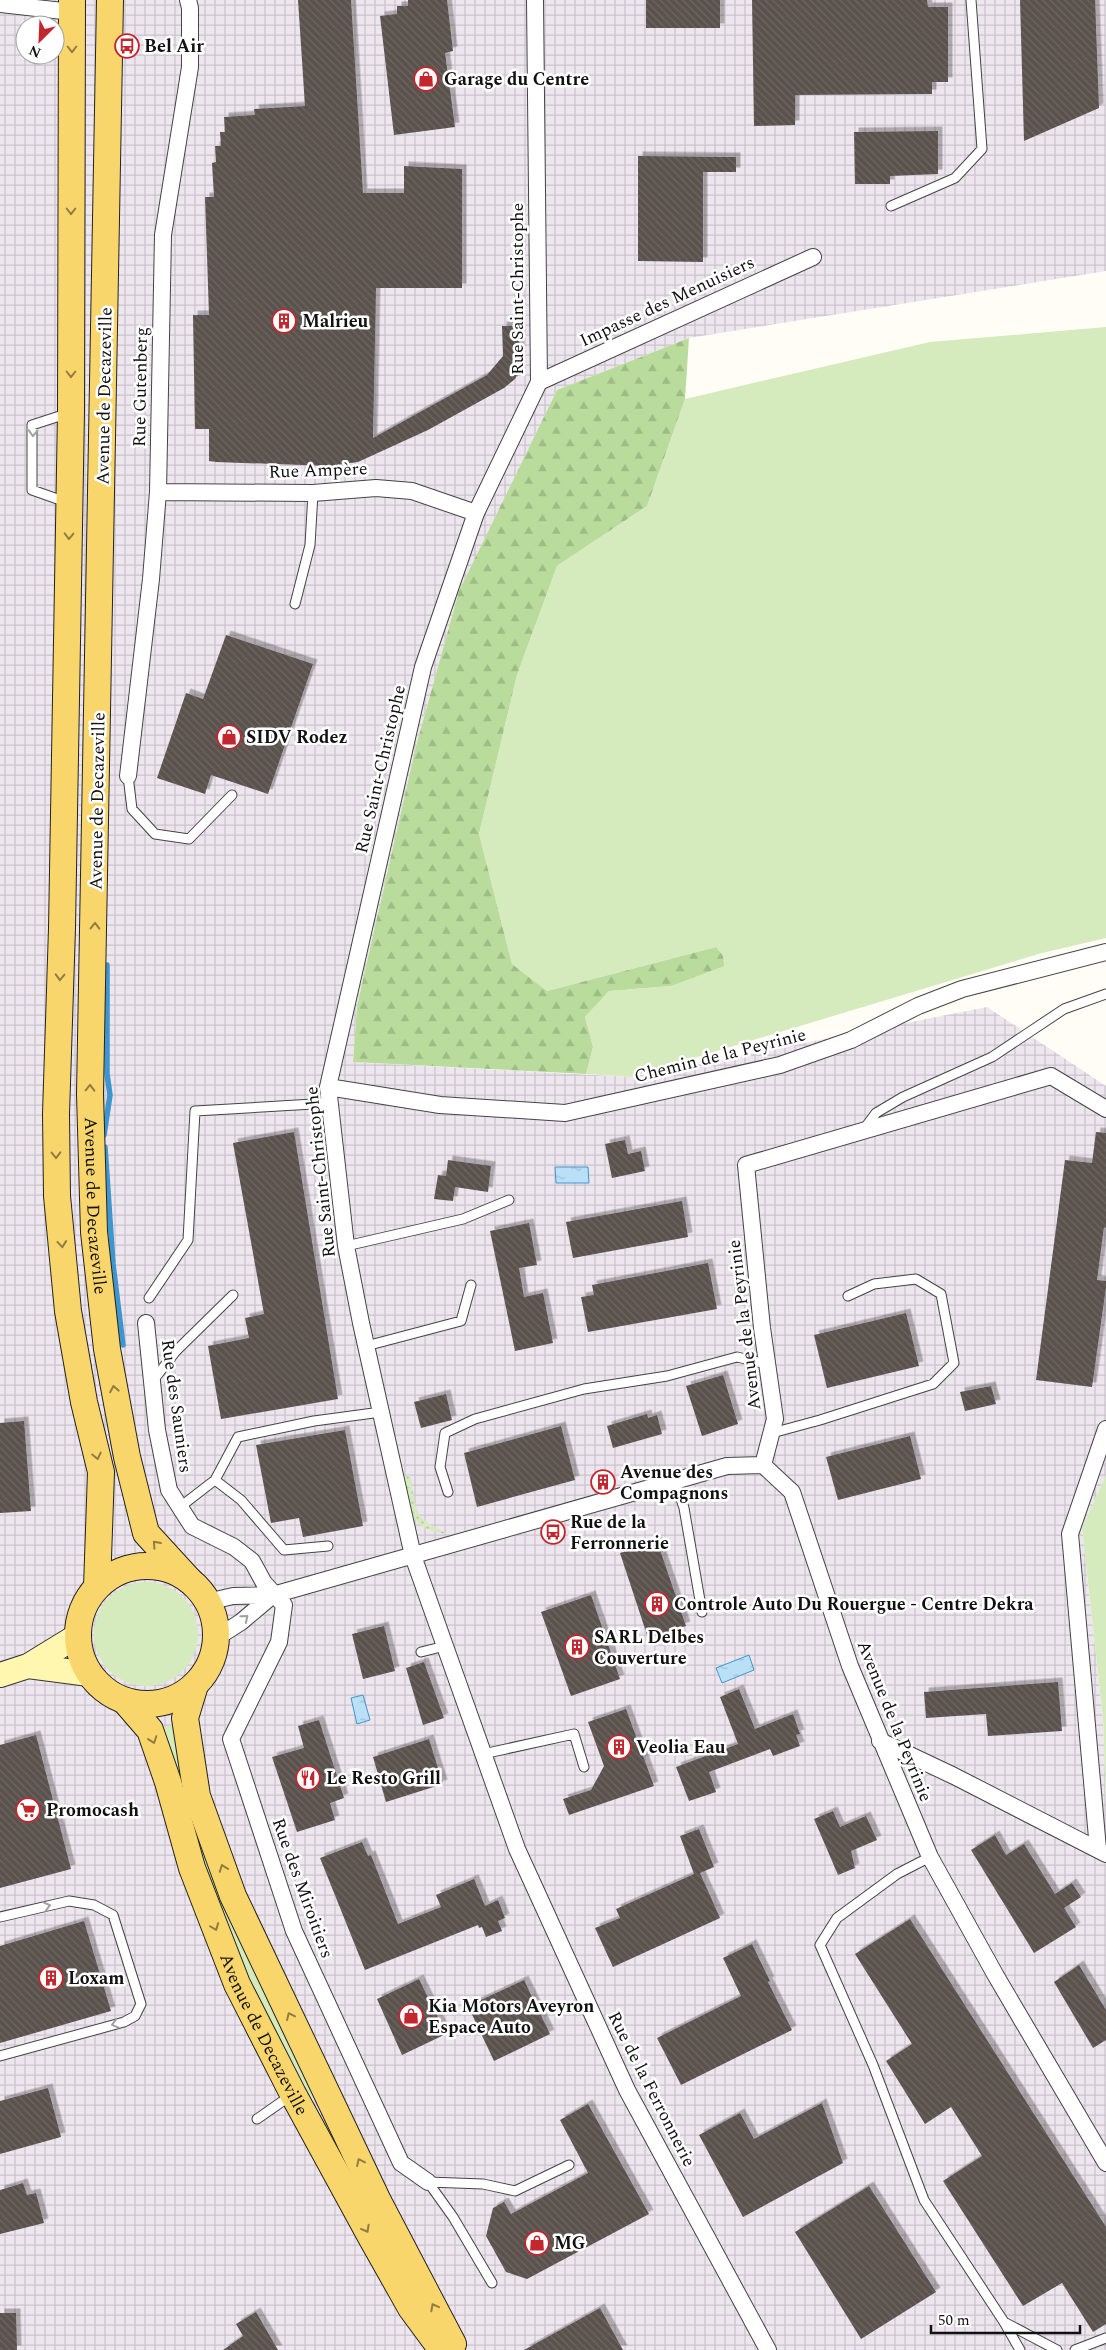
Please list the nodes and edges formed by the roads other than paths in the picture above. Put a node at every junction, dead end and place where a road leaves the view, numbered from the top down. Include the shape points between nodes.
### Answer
1 (188, 0) edge
2 (535, 0) edge
3 (971, 0) edge
4 (115, 3) edge
5 (0, 4) edge
6 (72, 6) edge
7 (891, 206) dead end
8 (813, 257) dead end
9 (539, 382) junction
10 (71, 412) junction
11 (158, 492) junction
12 (313, 493) junction
13 (69, 502) junction
14 (476, 513) junction
15 (295, 604) dead end
16 (128, 776) joint
17 (232, 795) dead end
18 (1106, 952) edge
19 (1106, 994) edge
20 (329, 1095) junction
21 (1106, 1109) edge
22 (863, 1130) junction
23 (509, 1200) dead end
24 (346, 1246) junction
25 (471, 1285) dead end
26 (233, 1295) dead end
27 (848, 1296) dead end
28 (149, 1298) dead end
29 (146, 1324) dead end
30 (366, 1346) junction
31 (767, 1364) junction
32 (152, 1382) junction
33 (381, 1412) junction
34 (1106, 1429) edge
35 (772, 1433) junction
36 (763, 1465) junction
37 (215, 1480) junction
38 (675, 1481) junction
39 (448, 1492) dead end
40 (180, 1507) junction
41 (328, 1546) dead end
42 (413, 1556) junction
43 (189, 1580) junction
44 (97, 1587) junction
45 (273, 1595) junction
46 (207, 1602) junction
47 (702, 1612) dead end
48 (77, 1636) junction
49 (216, 1638) junction
50 (445, 1646) junction
51 (421, 1652) dead end
52 (28, 1666) junction
53 (89, 1674) junction
54 (0, 1675) edge
55 (195, 1685) junction
56 (125, 1701) junction
57 (880, 1741) junction
58 (483, 1754) junction
59 (584, 1767) dead end
60 (1102, 1852) edge
61 (930, 1857) junction
62 (0, 1917) edge
63 (0, 2056) edge
64 (293, 2094) junction
65 (257, 2119) dead end
66 (1106, 2162) edge
67 (569, 2165) dead end
68 (428, 2182) junction
69 (492, 2283) dead end
70 (411, 2308) junction
71 (1004, 2322) junction
72 (1106, 2338) edge
73 (426, 2350) edge
74 (442, 2350) edge
75 (457, 2350) edge
76 (768, 2350) edge
77 (1020, 2350) edge
78 (1057, 2350) edge
79 (1074, 2350) edge

1 - 11 street, Rue Gutenberg via 190,67 163,235
2 - 9 street, Rue Saint-Christophe
3 - 7 lane via 982,149 955,178
43 -> 4 main road, Avenue de Decazeville via 146,1533 127,1457 107,1349 94,1232 90,1094
5 - 6 street
6 -> 10 main road, Avenue de Decazeville
8 - 9 street, Impasse des Menuisiers
9 - 14 street, Rue Saint-Christophe
10 - 13 main road, Avenue de Decazeville
10 -> 13 lane via 32,425 32,490
11 - 12 street, Rue Ampère
11 - 16 street, Rue Gutenberg
12 - 14 street, Rue Ampère via 376,488 412,491
12 - 15 lane via 310,545
13 -> 44 main road, Avenue de Decazeville via 57,1196 68,1311 84,1402 101,1472
14 - 20 street, Rue Saint-Christophe via 423,667
16 - 17 lane via 132,809 155,834 189,839
18 - 20 street, Chemin de la Peyrinie via 962,988 851,1040 780,1064 565,1113
19 - 22 lane via 1064,1009 992,1057 890,1105 876,1113
20 - 24 street, Rue Saint-Christophe
20 - 28 lane via 195,1111 188,1240
21 - 22 street, Avenue de la Peyrinie via 1051,1076
22 - 31 street, Avenue de la Peyrinie via 746,1165
23 - 24 lane via 463,1219
24 - 30 street, Rue Saint-Christophe
25 - 30 lane via 461,1321
26 - 32 lane via 176,1351
27 - 35 lane via 874,1284 916,1279 941,1294 954,1363 933,1384
29 - 32 street, Rue des Sauniers
30 - 33 street, Rue Saint-Christophe
31 - 35 street, Avenue de la Peyrinie via 775,1419
31 - 39 lane via 737,1358 667,1376 584,1389 475,1419 445,1433 440,1467
32 - 40 street, Rue des Sauniers via 168,1490
33 - 37 lane via 314,1421 238,1437
33 - 42 street, Rue Saint-Christophe
34 - 60 street via 1070,1534
35 - 36 street, Avenue de la Peyrinie
36 - 38 street via 728,1466
36 - 57 street, Avenue de la Peyrinie via 792,1492 850,1666
37 - 40 lane
37 - 41 lane via 240,1500 284,1550
38 - 42 street
38 - 47 lane via 684,1508
40 - 45 street, Rue des Sauniers via 192,1526 234,1547 252,1561
42 - 45 street
42 - 50 street, Rue de la Ferronnerie
43 - 44 main road via 166,1569 141,1566 117,1573
43 - 46 main road
44 - 48 main road via 82,1609
45 - 46 street via 233,1596
49 -> 45 street
45 - 68 street, Rue des Miroitiers via 284,1605 280,1642 231,1739 294,1931 401,2163
46 - 49 main road
48 - 52 street
48 - 53 main road
49 - 55 main road via 210,1663
50 - 51 lane
50 - 58 street, Rue de la Ferronnerie
52 - 53 street
52 - 54 street
53 - 56 main road via 105,1690
55 - 56 main road via 162,1702 137,1704
75 -> 55 main road, Avenue de Decazeville via 378,2201 233,1896 197,1796 185,1718
56 -> 64 main road, Avenue de Decazeville via 150,1730 192,1868 237,1984
57 - 60 street
57 - 61 street, Avenue de la Peyrinie
58 - 59 lane via 574,1734
58 - 76 street, Rue de la Ferronnerie via 517,1850 627,2090
61 - 66 street, Avenue de la Peyrinie
61 - 71 lane via 897,1874 837,1918 820,1945 873,2064 924,2200
62 -> 63 lane via 69,1900 94,1905 113,1915 141,2004 135,2016 124,2022
64 - 65 lane
64 -> 70 main road, Avenue de Decazeville
67 - 68 lane via 515,2191 483,2184
68 - 69 lane
70 - 73 street
70 - 74 main road, Avenue de Decazeville
71 - 77 lane
71 - 78 lane
72 - 79 lane

